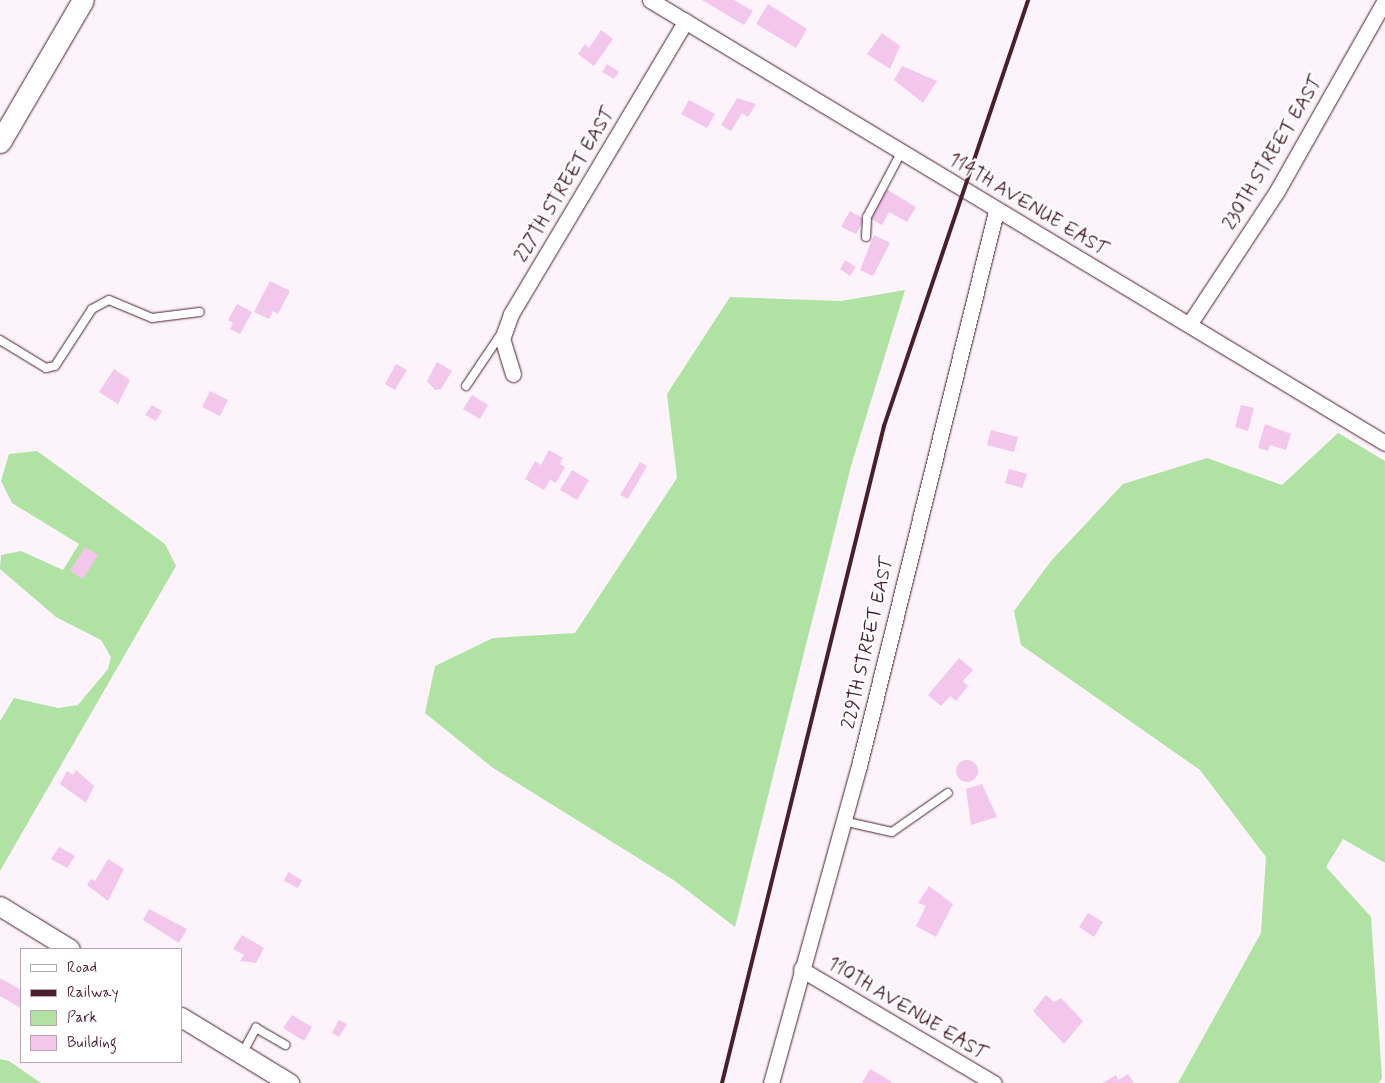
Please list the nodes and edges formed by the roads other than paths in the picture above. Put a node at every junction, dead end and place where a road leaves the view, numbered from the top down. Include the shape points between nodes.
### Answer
1 (83, 0) edge
2 (650, 0) edge
3 (1385, 0) edge
4 (686, 21) junction
5 (0, 142) edge
6 (902, 151) junction
7 (996, 211) junction
8 (866, 237) dead end
9 (200, 312) dead end
10 (1190, 323) junction
11 (506, 326) junction
12 (0, 340) edge
13 (513, 374) dead end
14 (466, 386) dead end
15 (1385, 443) edge
16 (948, 794) dead end
17 (843, 821) junction
18 (0, 906) edge
19 (68, 948) edge
20 (801, 968) junction
21 (182, 1018) edge
22 (285, 1045) dead end
23 (242, 1054) junction
24 (289, 1083) edge
25 (771, 1083) edge
26 (994, 1083) edge

1 - 5 main road
2 - 4 street, 114TH AVENUE EAST
3 - 10 street, 230TH STREET EAST via 1277,191
4 - 6 street, 114TH AVENUE EAST
4 - 11 street, 227TH STREET EAST
6 - 7 street, 114TH AVENUE EAST
6 - 8 lane via 867,217
7 - 10 street, 114TH AVENUE EAST
7 - 17 street, 229TH STREET EAST
9 - 12 lane via 152,318 110,300 92,309 55,366 46,368
10 - 15 street, 114TH AVENUE EAST
11 - 13 street, 227TH STREET EAST via 503,350
11 - 14 lane
16 - 17 lane via 892,832
17 - 20 street, 229TH STREET EAST
18 - 19 street
20 - 25 street, 229TH STREET EAST
20 - 26 street, 110TH AVENUE EAST
21 - 23 street
22 - 23 lane via 256,1028
23 - 24 street

